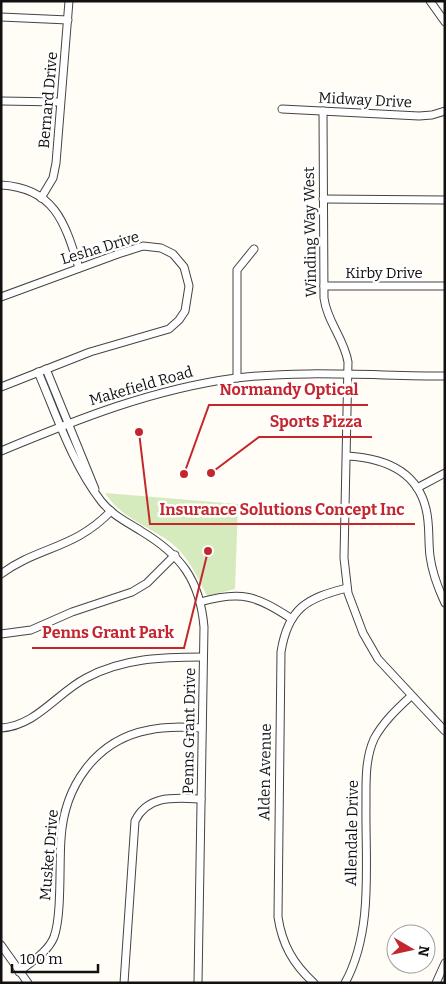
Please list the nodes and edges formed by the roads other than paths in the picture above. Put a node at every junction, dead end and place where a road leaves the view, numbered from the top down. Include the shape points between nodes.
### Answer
1 (69, 1) edge
2 (430, 1) edge
3 (1, 17) edge
4 (68, 20) junction
5 (445, 22) edge
6 (1, 101) edge
7 (60, 102) junction
8 (282, 109) dead end
9 (445, 111) edge
10 (323, 112) junction
11 (1, 185) edge
12 (41, 198) junction
13 (323, 200) junction
14 (445, 200) edge
15 (254, 249) dead end
16 (78, 268) junction
17 (324, 286) junction
18 (445, 286) edge
19 (1, 297) edge
20 (46, 369) junction
21 (38, 372) junction
22 (348, 376) junction
23 (445, 376) edge
24 (237, 378) junction
25 (1, 388) edge
26 (68, 423) junction
27 (61, 426) junction
28 (1, 451) edge
29 (347, 456) junction
30 (445, 473) edge
31 (417, 488) junction
32 (98, 497) junction
33 (110, 511) junction
34 (175, 555) junction
35 (1, 574) edge
36 (347, 588) junction
37 (200, 602) junction
38 (445, 603) edge
39 (292, 619) junction
40 (1, 634) edge
41 (203, 657) junction
42 (411, 696) junction
43 (1, 728) edge
44 (202, 728) junction
45 (445, 731) edge
46 (201, 799) junction
47 (1, 945) edge
48 (445, 963) edge
49 (19, 972) junction
50 (28, 983) edge
51 (124, 983) edge
52 (198, 983) edge
53 (314, 983) edge
54 (345, 983) edge
55 (436, 983) edge

1 - 4 street, Bernard Drive
2 - 5 street
3 - 4 street
4 - 7 street, Bernard Drive
6 - 7 street
7 - 12 street, Bernard Drive via 55,172
8 - 10 street, Midway Drive
9 - 10 street, Midway Drive via 419,116
10 - 13 street, Winding Way West
11 - 12 street via 23,188
12 - 16 street via 53,206 61,219
13 - 14 street
13 - 17 street, Winding Way West
15 - 24 street via 237,270
16 - 19 street, Lesha Drive
16 - 20 street, Lesha Drive via 143,246 168,250 180,261 187,274 185,311 165,331 116,343
17 - 18 street, Kirby Drive
17 - 22 street, Winding Way West via 325,307 346,352
20 - 21 street, Lesha Drive
20 - 26 street, Penns Grant Drive
21 - 25 street, Lesha Drive
21 - 27 street, Penns Grant Drive
22 - 23 street, Makefield Road
22 - 24 street, Makefield Road
22 - 29 street, Winding Way West
24 - 26 street, Makefield Road via 166,391
26 - 27 street, Makefield Road
26 - 32 street, Penns Grant Drive
27 - 28 street, Makefield Road
27 - 32 street, Penns Grant Drive via 80,472
29 - 31 street via 390,464
29 - 36 street, Winding Way West via 344,558
30 - 31 street
31 - 38 street via 426,510 432,566
32 - 33 street, Penns Grant Drive
33 - 34 street, Penns Grant Drive
33 - 35 street via 84,535
34 - 37 street, Penns Grant Drive via 192,579
34 - 40 street via 132,592 31,630
36 - 39 street, Alden Avenue via 314,597
36 - 42 street, Winding Way West via 356,618 371,649
37 - 39 street via 227,595 251,596
37 - 41 street, Penns Grant Drive
39 - 53 street, Alden Avenue via 281,652 277,907 285,948 298,968
41 - 43 street via 146,659 108,668 74,685 24,723
41 - 44 street, Penns Grant Drive
42 - 45 street, Winding Way West
42 - 54 street, Allendale Drive via 385,722 369,755 363,934
44 - 46 street, Penns Grant Drive
44 - 49 street, Musket Drive via 156,728 139,732 111,746 84,770 64,811 54,937 40,955
46 - 51 street via 159,800 143,809 135,821
46 - 52 street, Penns Grant Drive
47 - 49 street
48 - 55 street
49 - 50 street

